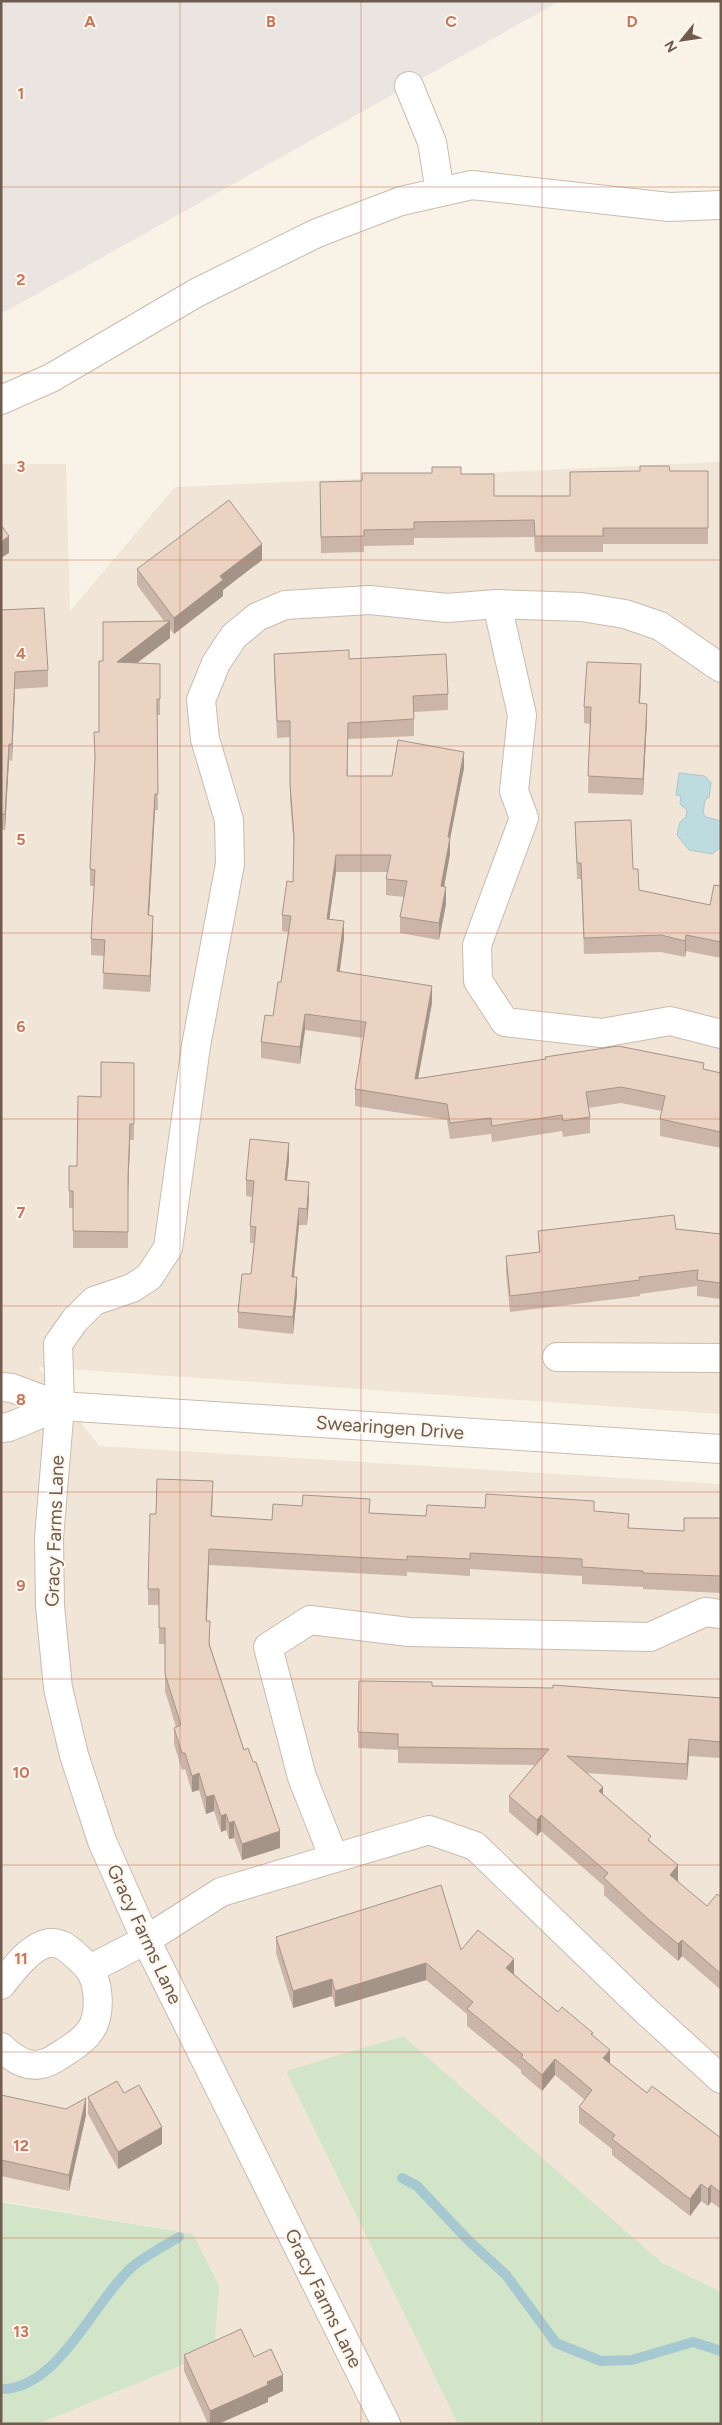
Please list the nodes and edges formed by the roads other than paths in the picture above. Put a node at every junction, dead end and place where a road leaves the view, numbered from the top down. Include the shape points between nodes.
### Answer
1 (409, 86) dead end
2 (440, 192) junction
3 (721, 205) edge
4 (1, 400) edge
5 (497, 604) junction
6 (721, 668) edge
7 (721, 1034) edge
8 (557, 1357) dead end
9 (721, 1358) edge
10 (1, 1386) edge
11 (60, 1406) junction
12 (1, 1428) edge
13 (721, 1448) edge
14 (721, 1614) edge
15 (334, 1858) junction
16 (146, 1940) junction
17 (90, 1969) junction
18 (1, 1985) edge
19 (1, 2048) edge
20 (721, 2079) edge
21 (386, 2424) edge

1 - 2 street via 432,142
2 - 3 street via 472,185 669,207
2 - 4 street via 401,201 317,233 196,293 51,378
5 - 6 street, Gracy Farms Lane via 582,607 625,614 660,626
5 - 7 street via 522,715 514,792 524,818 477,945 478,981 505,1022 602,1032 670,1021
5 - 11 street, Gracy Farms Lane via 448,608 370,600 285,605 257,617 234,636 216,663 202,700 205,739 229,820 230,864 196,1046 168,1248 149,1277 132,1288 94,1301 58,1344
8 - 9 street
10 - 11 street, Swearingen Drive
11 - 12 street, Swearingen Drive
11 - 13 street, Swearingen Drive
11 - 16 street, Gracy Farms Lane via 49,1538 50,1606 58,1688 74,1754 102,1841
14 - 15 street via 706,1612 650,1637 409,1632 310,1620 276,1641 268,1647 300,1767
15 - 16 street via 221,1892
15 - 20 street via 429,1830 475,1846
16 - 17 street
16 - 21 street, Gracy Farms Lane
17 - 18 street via 64,1945 50,1943 39,1946
17 - 19 street via 98,1996 94,2024 76,2046 46,2064 30,2066 13,2060

